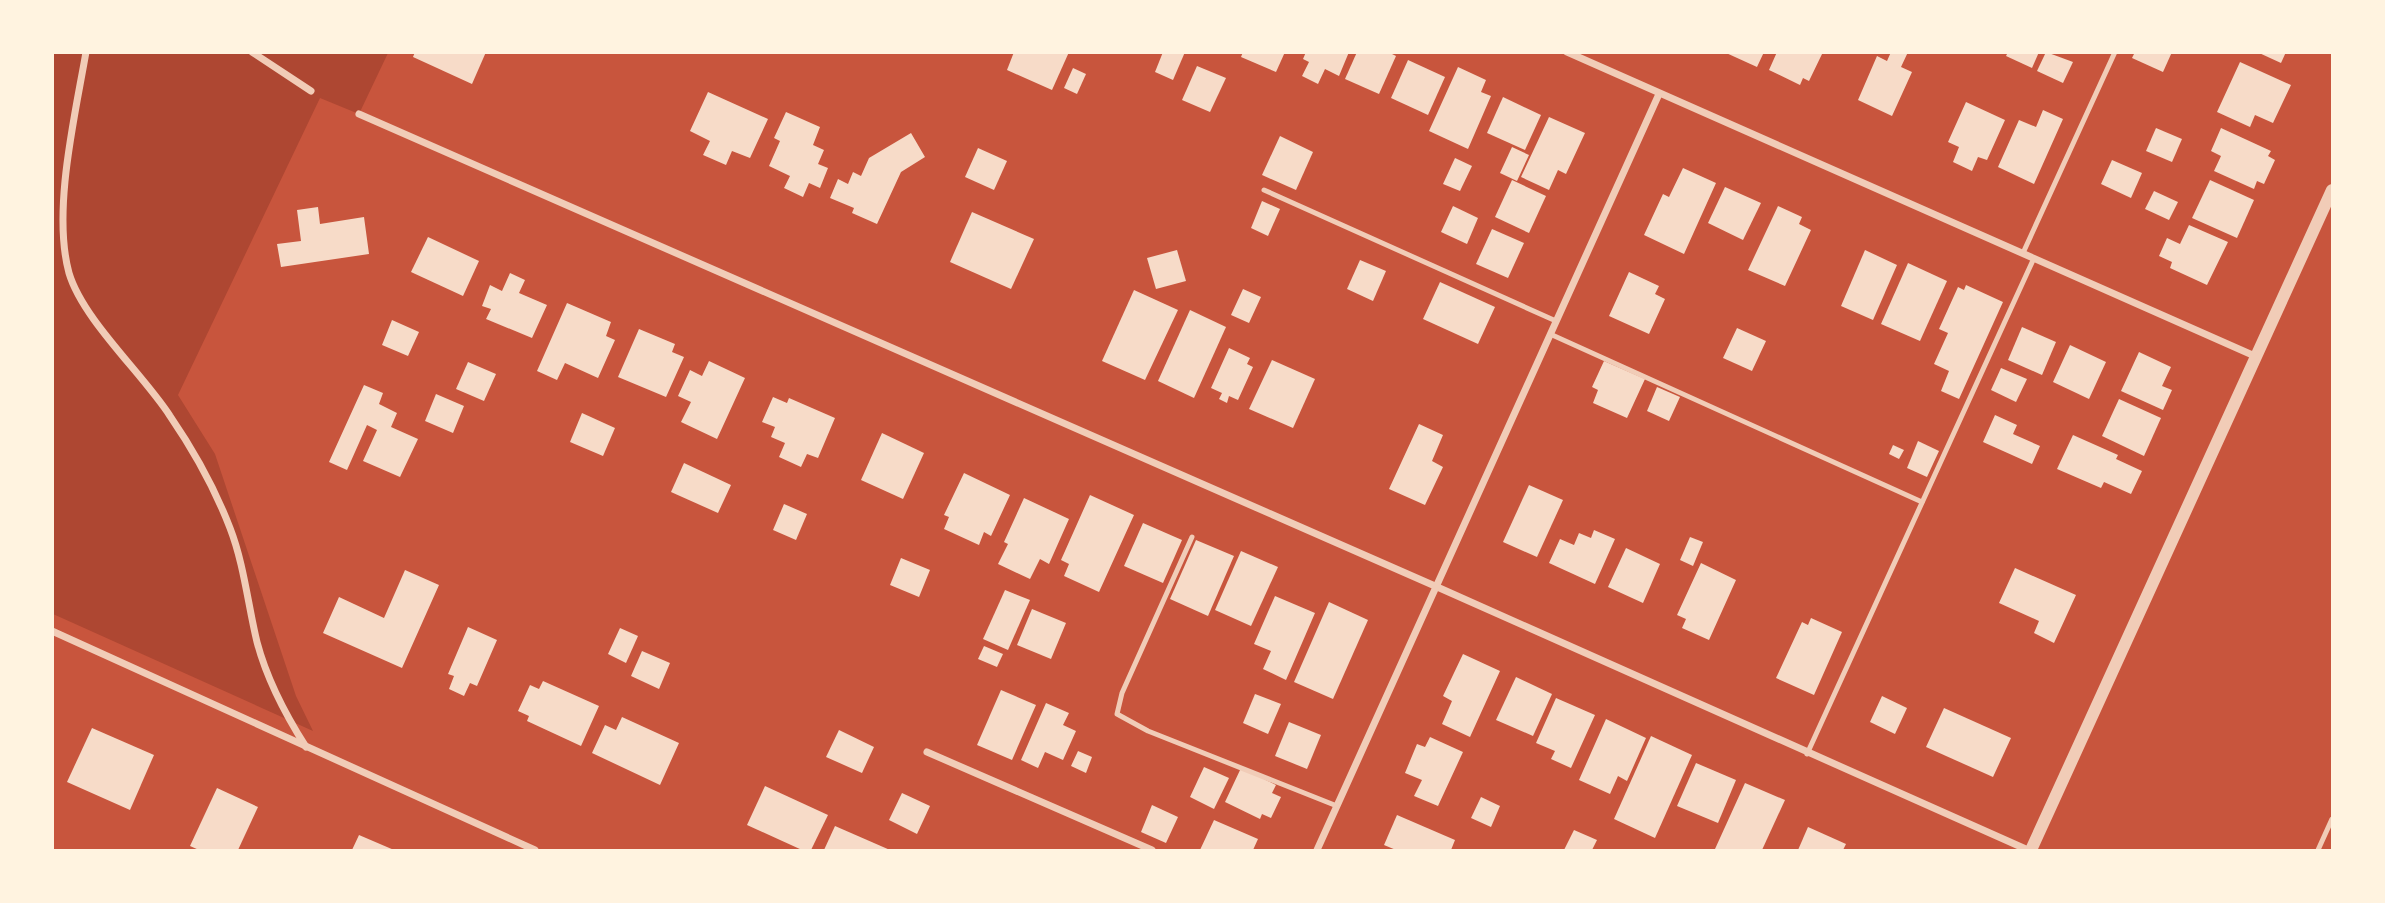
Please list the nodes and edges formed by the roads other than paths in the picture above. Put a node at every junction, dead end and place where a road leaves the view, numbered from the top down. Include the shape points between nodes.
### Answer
1 (86, 52) edge
2 (251, 52) edge
3 (1567, 52) edge
4 (2115, 52) edge
5 (311, 91) dead end
6 (1660, 94) junction
7 (359, 114) dead end
8 (1264, 190) dead end
9 (2333, 190) edge
10 (2023, 253) junction
11 (2034, 258) junction
12 (1556, 321) junction
13 (1550, 334) junction
14 (2256, 357) junction
15 (1922, 502) junction
16 (1192, 537) dead end
17 (1435, 586) junction
18 (52, 631) edge
19 (306, 747) junction
20 (927, 751) dead end
21 (1807, 754) junction
22 (1337, 806) junction
23 (2333, 819) edge
24 (535, 850) edge
25 (1152, 850) edge
26 (1317, 850) edge
27 (2030, 850) edge
28 (2318, 850) edge

1 - 19 street via 71,142 63,233 70,275 89,311 170,414 208,479 231,530 262,657 280,706
2 - 5 street
3 - 6 street
4 - 10 lane
6 - 10 street
6 - 12 street
7 - 17 street
8 - 12 lane
9 - 14 street
10 - 11 street
11 - 14 street
11 - 15 lane
12 - 13 street
13 - 15 lane
13 - 17 street
14 - 27 street
15 - 21 lane
16 - 22 lane via 1122,693 1117,714 1148,731
17 - 21 street
17 - 22 street
18 - 19 street
19 - 24 street
20 - 25 street
21 - 27 street
22 - 26 street
23 - 28 lane

